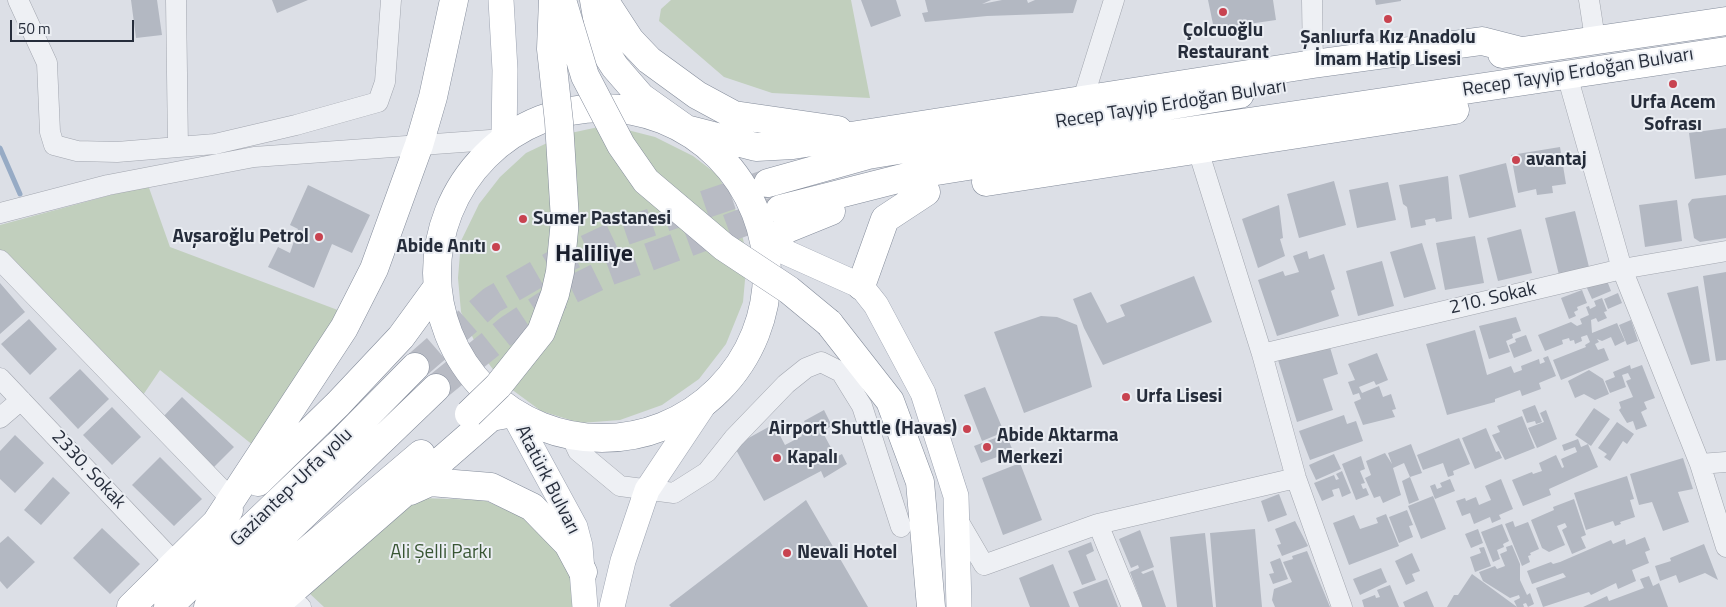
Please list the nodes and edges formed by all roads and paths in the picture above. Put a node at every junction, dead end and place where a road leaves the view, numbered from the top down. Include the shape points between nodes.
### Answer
1 (18, 0) edge
2 (176, 0) edge
3 (391, 0) edge
4 (454, 0) edge
5 (501, 0) edge
6 (553, 0) edge
7 (562, 0) edge
8 (594, 0) edge
9 (604, 0) edge
10 (1114, 0) edge
11 (1312, 0) edge
12 (1590, 0) edge
13 (1726, 21) edge
14 (1595, 39) junction
15 (1726, 50) edge
16 (1521, 51) junction
17 (1312, 64) junction
18 (1567, 75) junction
19 (1539, 79) junction
20 (1083, 99) junction
21 (686, 129) junction
22 (862, 133) junction
23 (504, 139) junction
24 (419, 145) junction
25 (178, 147) junction
26 (1198, 150) junction
27 (768, 182) tunnel mouth
28 (926, 192) junction
29 (780, 209) tunnel mouth
30 (0, 213) edge
31 (765, 244) junction
32 (1726, 251) edge
33 (0, 260) edge
34 (1622, 268) junction
35 (861, 286) junction
36 (436, 289) junction
37 (1262, 354) junction
38 (415, 367) tunnel mouth
39 (0, 378) edge
40 (436, 388) tunnel mouth
41 (21, 400) junction
42 (707, 400) junction
43 (513, 413) junction
44 (0, 418) edge
45 (571, 436) junction
46 (1726, 462) edge
47 (1700, 464) junction
48 (1296, 478) junction
49 (647, 490) junction
50 (404, 494) junction
51 (232, 500) junction
52 (956, 517) junction
53 (216, 523) junction
54 (1098, 524) junction
55 (901, 527) dead end
56 (1726, 547) edge
57 (175, 563) junction
58 (584, 572) junction
59 (286, 603) edge
60 (131, 607) edge
61 (168, 607) edge
62 (208, 607) edge
63 (242, 607) edge
64 (585, 607) edge
65 (612, 607) edge
66 (931, 607) edge
67 (959, 607) edge
68 (1132, 607) edge
69 (1342, 607) edge

1 - 25 street via 47,63 50,132 54,145 77,151 117,152
2 - 25 street
3 - 25 street via 385,82 378,102 296,126 215,144
4 - 24 highway
5 - 23 main road via 505,62
6 - 63 highway, bridge via 551,49 565,220 560,272 540,332 498,386 469,414
7 - 66 highway, bridge via 585,76 621,146 646,180 724,247 789,290 829,323 890,401 920,482
8 - 21 highway via 602,47 615,67 641,97
9 - 22 highway via 630,40 649,60 697,95 734,115
10 - 20 street
11 - 17 street
12 - 14 street
13 - 14 highway, Recep Tayyip Erdoğan Bulvarı
14 - 16 highway, Recep Tayyip Erdoğan Bulvarı
15 - 18 highway, Recep Tayyip Erdoğan Bulvarı
16 - 17 highway via 1482,41
16 - 27 highway, Recep Tayyip Erdoğan Bulvarı via 868,155
17 - 20 highway
18 - 19 highway, Recep Tayyip Erdoğan Bulvarı
18 - 34 street
19 - 26 highway via 1488,105
19 - 29 highway, Recep Tayyip Erdoğan Bulvarı via 918,174
20 - 22 highway
21 - 22 highway via 756,147 793,145
21 - 23 highway via 641,112 594,107 546,116
21 - 31 highway via 723,159 745,190
23 - 24 street
23 - 36 highway via 464,180 444,223
24 - 30 street via 254,157 108,185
24 - 51 highway via 374,269 344,328
26 - 28 highway
26 - 37 street
28 - 31 highway via 836,210 789,228
28 - 35 highway via 885,219
31 - 35 main road
31 - 42 highway via 767,278 760,321 750,346 732,375
32 - 34 street, 210. Sokak
33 - 51 street
34 - 37 street, 210. Sokak
34 - 47 street
35 - 52 main road via 876,305 923,393 956,496
36 - 43 highway via 448,337 470,373
36 - 53 highway via 401,337 338,404
37 - 48 street
38 - 61 highway, Gaziantep-Urfa yolu
39 - 41 street, 2330. Sokak
40 - 62 highway, Gaziantep-Urfa yolu
41 - 44 street
41 - 57 street, 2330. Sokak
42 - 45 highway via 677,420 643,433 607,438
42 - 49 main road
43 - 45 highway via 541,427
43 - 50 highway via 492,417
43 - 58 main road, Atatürk Bulvarı via 575,527
45 - 49 street via 578,451 620,486
46 - 47 street
47 - 56 street
48 - 54 street
48 - 69 street
49 - 55 street via 674,493 707,472 734,438 786,384 806,368 821,362 841,372 862,406
49 - 65 main road
50 - 58 highway via 430,482 491,487 532,506 568,544
50 - 59 highway
51 - 53 highway
52 - 54 street via 984,565
52 - 67 main road
53 - 57 highway
54 - 68 street
57 - 60 highway
58 - 64 main road, Atatürk Bulvarı

